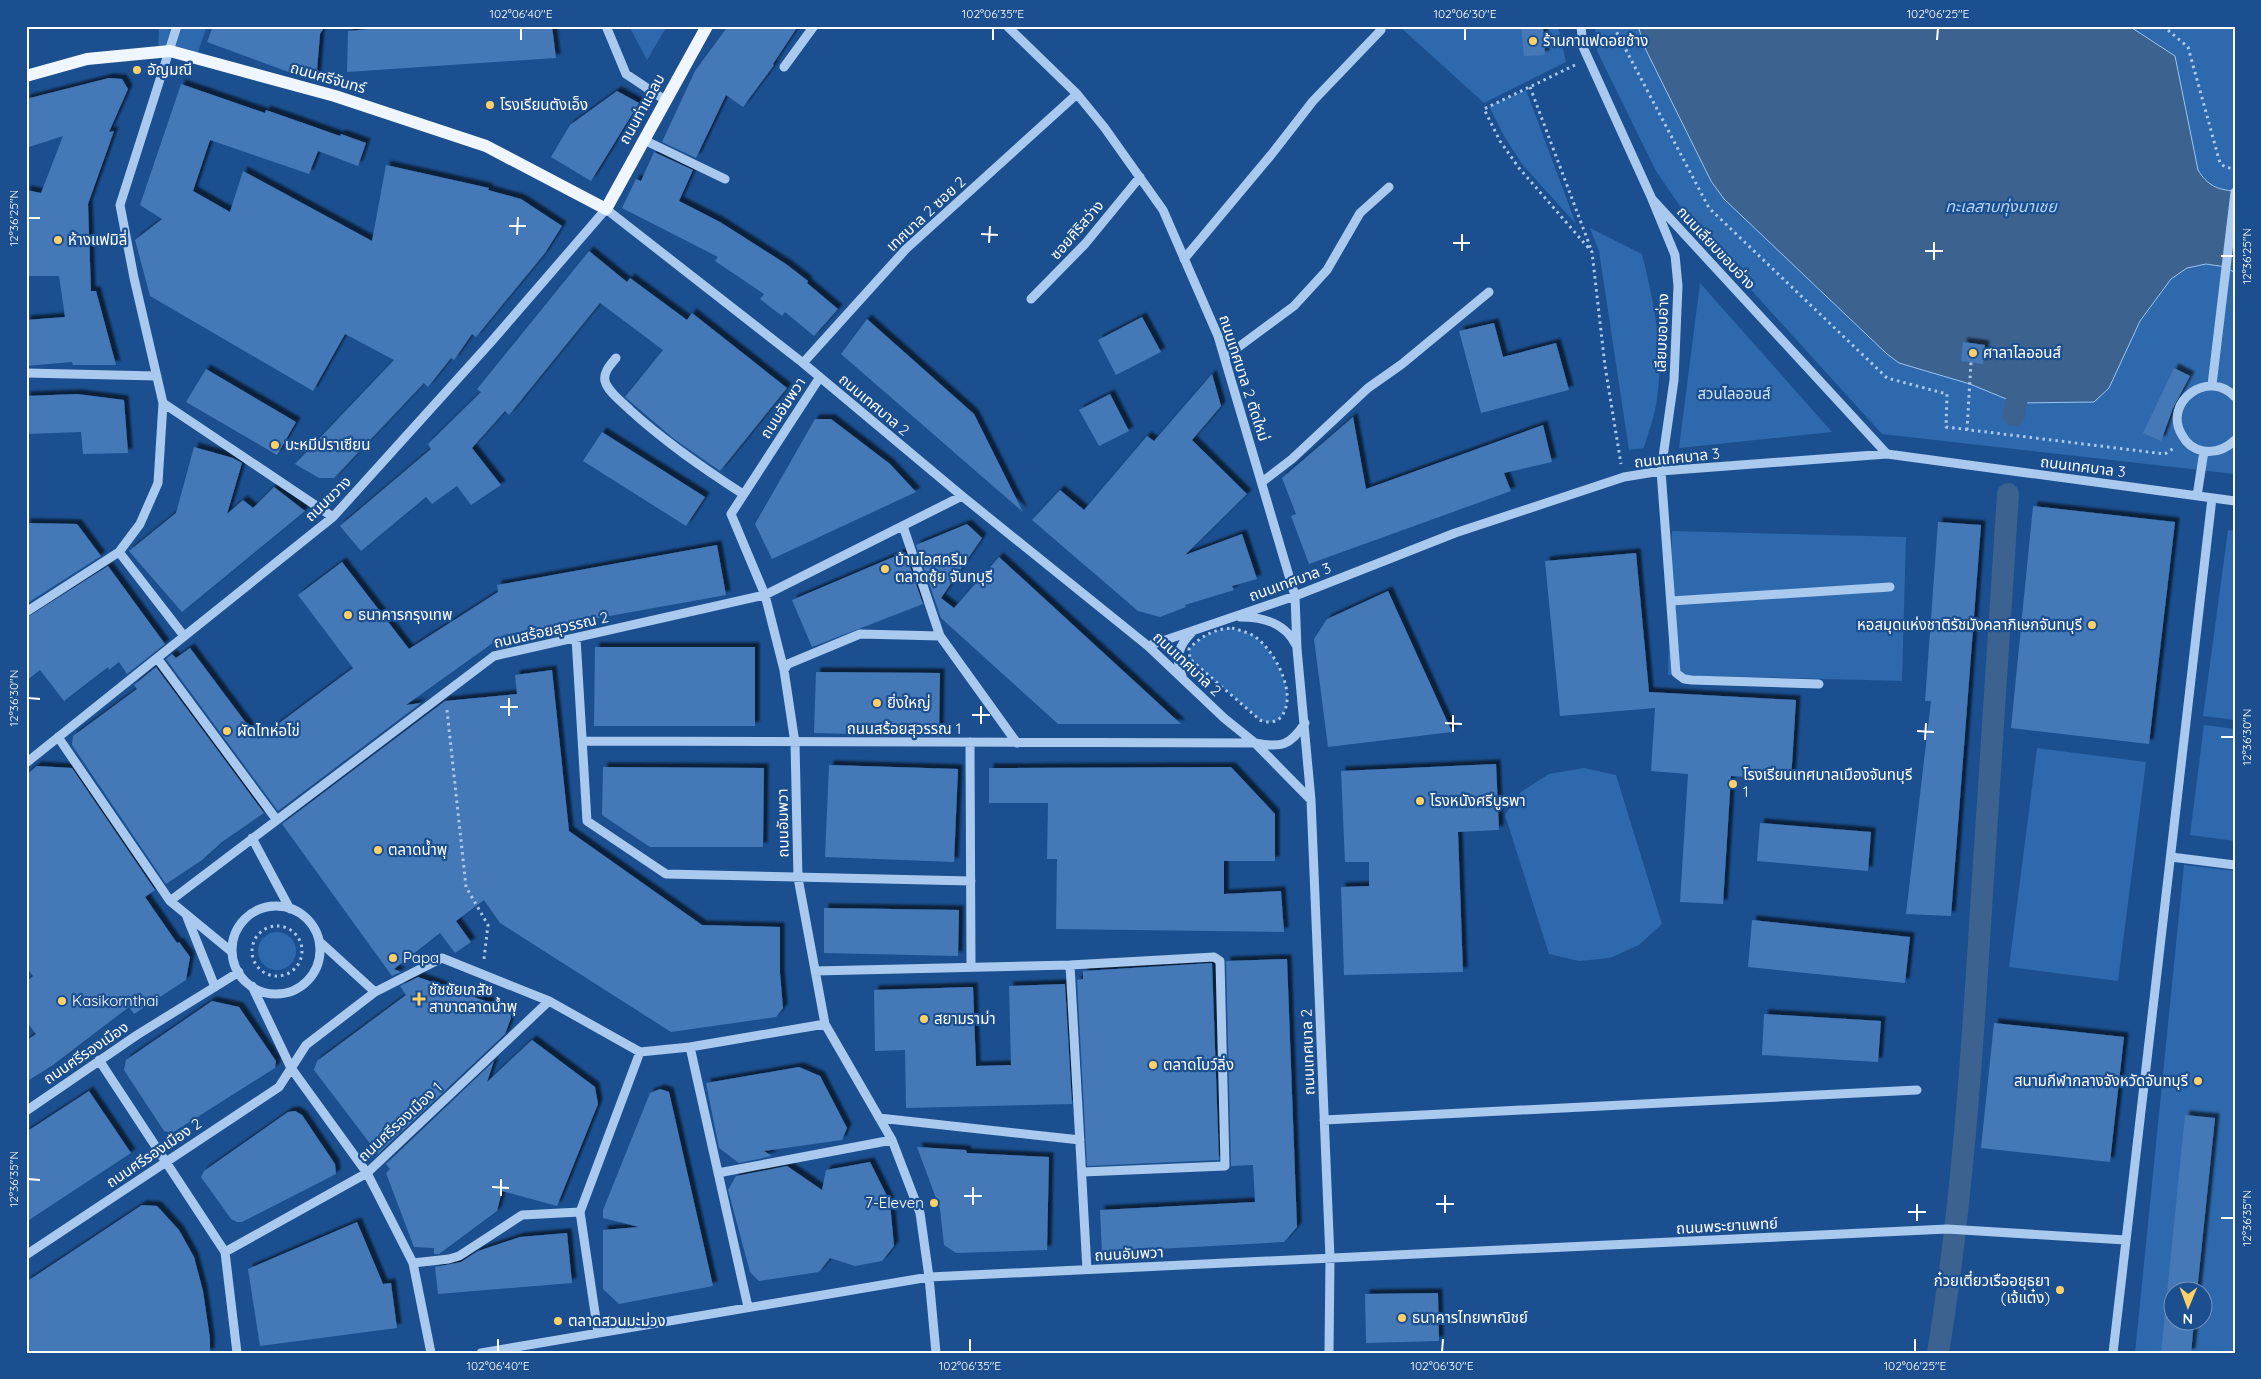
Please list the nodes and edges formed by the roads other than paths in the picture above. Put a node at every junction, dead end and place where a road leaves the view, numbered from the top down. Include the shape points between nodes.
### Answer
1 (177, 26) edge
2 (606, 26) edge
3 (708, 26) edge
4 (814, 26) edge
5 (1006, 26) edge
6 (1581, 26) edge
7 (1381, 30) dead end
8 (170, 51) junction
9 (784, 67) dead end
10 (26, 76) edge
11 (1077, 94) junction
12 (665, 100) junction
13 (644, 140) junction
14 (1140, 177) junction
15 (725, 179) dead end
16 (1389, 187) dead end
17 (2235, 192) edge
18 (1652, 200) junction
19 (606, 209) junction
20 (1184, 259) junction
21 (1489, 292) dead end
22 (1031, 299) dead end
23 (1225, 357) junction
24 (616, 358) dead end
25 (804, 363) junction
26 (26, 373) edge
27 (156, 376) junction
28 (820, 377) junction
29 (2212, 386) junction
30 (2235, 397) edge
31 (163, 403) junction
32 (2235, 440) edge
33 (2204, 451) junction
34 (1887, 454) junction
35 (1661, 471) junction
36 (1262, 482) junction
37 (743, 494) junction
38 (962, 496) junction
39 (2197, 496) junction
40 (2212, 498) junction
41 (2235, 501) edge
42 (333, 517) junction
43 (903, 526) junction
44 (119, 552) junction
45 (1890, 587) dead end
46 (765, 595) junction
47 (1296, 596) junction
48 (1671, 601) junction
49 (26, 612) edge
50 (1233, 617) junction
51 (1192, 632) junction
52 (184, 636) junction
53 (940, 636) junction
54 (576, 638) junction
55 (1148, 646) junction
56 (1297, 649) junction
57 (157, 658) junction
58 (784, 670) junction
59 (1183, 679) junction
60 (1819, 684) dead end
61 (1305, 723) junction
62 (58, 737) junction
63 (583, 741) junction
64 (970, 742) junction
65 (796, 743) junction
66 (1017, 743) junction
67 (1255, 743) junction
68 (26, 763) edge
69 (1311, 800) junction
70 (276, 819) junction
71 (252, 838) junction
72 (2170, 857) junction
73 (2235, 865) edge
74 (798, 878) junction
75 (971, 881) junction
76 (170, 901) junction
77 (290, 909) junction
78 (186, 914) junction
79 (319, 941) junction
80 (232, 952) junction
81 (1070, 965) junction
82 (971, 967) junction
83 (815, 971) junction
84 (239, 972) junction
85 (252, 986) junction
86 (215, 987) junction
87 (375, 992) junction
88 (549, 1001) junction
89 (825, 1024) junction
90 (690, 1047) junction
91 (640, 1052) junction
92 (99, 1060) junction
93 (291, 1068) junction
94 (1917, 1090) dead end
95 (26, 1111) edge
96 (879, 1118) junction
97 (1324, 1120) junction
98 (892, 1140) junction
99 (1080, 1140) junction
100 (165, 1163) junction
101 (1083, 1172) junction
102 (367, 1173) junction
103 (718, 1173) junction
104 (580, 1212) junction
105 (2125, 1240) junction
106 (225, 1252) junction
107 (26, 1255) edge
108 (1330, 1258) junction
109 (413, 1264) junction
110 (1087, 1270) junction
111 (929, 1277) junction
112 (748, 1307) junction
113 (598, 1333) junction
114 (236, 1353) edge
115 (432, 1353) edge
116 (480, 1353) edge
117 (936, 1353) edge
118 (1328, 1353) edge
119 (2113, 1353) edge

1 - 8 street
2 - 12 street via 626,74
3 - 12 main road, ถนนท่าแฉลบ
4 - 9 street
5 - 11 street, ถนนเทศบาล 2 ตัดใหม่
6 - 18 street, ถนนเลียบขอบอ่าง via 1583,47
7 - 20 street via 1313,101
8 - 10 main road, ถนนศรีจันทร์ via 87,59
8 - 19 main road, ถนนศรีจันทร์ via 335,96 486,146
8 - 27 street via 120,205
11 - 14 street, ถนนเทศบาล 2 ตัดใหม่
11 - 25 street, เทศบาล 2 ซอย 2 via 906,249
12 - 13 main road, ถนนท่าแฉลบ
13 - 15 street
13 - 19 main road, ถนนท่าแฉลบ
14 - 20 street, ถนนเทศบาล 2 ตัดใหม่ via 1164,210
14 - 22 street, ซอยศิริสว่าง via 1085,244
16 - 23 street via 1360,213 1327,270 1294,306
17 - 29 street
18 - 34 street, ถนนเลียบขอบอ่าง
18 - 35 street, เลียบขอบอ่าง via 1675,254 1678,286 1674,380
19 - 25 street, ถนนเทศบาล 2
19 - 42 street, ถนนขวาง
20 - 23 street, ถนนเทศบาล 2 ตัดใหม่
21 - 36 street via 1368,388 1292,459
23 - 36 street, ถนนเทศบาล 2 ตัดใหม่
24 - 37 street via 604,378 616,397 682,454
25 - 28 street, ถนนเทศบาล 2
26 - 27 street
27 - 31 street
28 - 37 street, ถนนอัมพวา
28 - 38 street, ถนนเทศบาล 2
29 - 30 street via 2223,388
29 - 33 street via 2204,386 2188,394 2179,408 2177,425 2185,440
31 - 42 street
31 - 44 street via 158,483 140,524
32 - 33 street via 2224,449
33 - 39 street
34 - 35 street, ถนนเทศบาล 3
34 - 39 street, ถนนเทศบาล 3
35 - 47 street, ถนนเทศบาล 3 via 1624,477 1455,533
35 - 48 street, เลียบขอบอ่าง
36 - 47 street, ถนนเทศบาล 2 ตัดใหม่
37 - 46 street, ถนนอัมพวา via 731,514
38 - 43 street, ถนนสร้อยสุวรรณ 2
38 - 55 street, ถนนเทศบาล 2
39 - 40 street, ถนนเทศบาล 3
40 - 41 street, ถนนเทศบาล 3
40 - 72 street
42 - 52 street, ถนนขวาง
43 - 46 street, ถนนสร้อยสุวรรณ 2
43 - 53 street
44 - 49 street
44 - 52 street
45 - 48 street
46 - 54 street, ถนนสร้อยสุวรรณ 2
46 - 58 street, ถนนอัมพวา
47 - 50 street, ถนนเทศบาล 3
47 - 56 street, ถนนเทศบาล 2 ตัดใหม่
48 - 60 street, เลียบขอบอ่าง via 1676,673 1684,679
50 - 51 street, ถนนเทศบาล 3
50 - 56 street via 1260,618 1277,624 1291,636
51 - 55 street, ถนนเทศบาล 3
51 - 59 street via 1178,654 1177,664
52 - 57 street, ถนนขวาง
53 - 58 street via 860,634 788,664
53 - 66 street
54 - 63 street
54 - 70 street, ถนนสร้อยสุวรรณ 2 via 494,656
55 - 59 street, ถนนเทศบาล 2
56 - 61 street, ถนนเทศบาล 2 ตัดใหม่
57 - 62 street, ถนนขวาง
57 - 70 street
58 - 65 street, ถนนอัมพวา
59 - 67 street, ถนนเทศบาล 2
61 - 67 street, ถนนสร้อยสุวรรณ 1 via 1295,738 1285,743
61 - 69 street, ถนนเทศบาล 2 ตัดใหม่
62 - 68 street, ถนนขวาง
62 - 76 street
63 - 65 street, ถนนสร้อยสุวรรณ 1
63 - 74 street via 587,821 666,874
64 - 65 street, ถนนสร้อยสุวรรณ 1
64 - 66 street, ถนนสร้อยสุวรรณ 1
64 - 75 street
65 - 74 street, ถนนอัมพวา
66 - 67 street, ถนนสร้อยสุวรรณ 1
67 - 69 street, ถนนเทศบาล 2
69 - 97 street, ถนนเทศบาล 2
70 - 71 street, ถนนสร้อยสุวรรณ 2
71 - 76 street, ถนนสร้อยสุวรรณ 2
71 - 77 street
72 - 73 street
72 - 105 street
74 - 75 street
74 - 83 street, ถนนอัมพวา
75 - 82 street
76 - 78 street
77 - 79 street via 304,916 314,927
77 - 80 street via 276,906 249,916 233,938
78 - 80 street
78 - 86 street
79 - 85 street via 320,956 315,971 305,983 278,994
79 - 87 street
80 - 84 street
81 - 82 street
81 - 99 street
81 - 101 street via 1214,956 1220,961 1225,1166
82 - 83 street
83 - 89 street, ถนนอัมพวา
84 - 85 street
84 - 86 street, ถนนศรีรองเมือง
85 - 93 street
86 - 92 street, ถนนศรีรองเมือง
87 - 88 street, ถนนศรีรองเมือง 2 via 442,958
87 - 93 street, ถนนศรีรองเมือง 2 via 306,1044
88 - 91 street, ถนนศรีรองเมือง 2
88 - 102 street, ถนนศรีรองเมือง 1
89 - 90 street
89 - 96 street, ถนนอัมพวา
90 - 91 street
90 - 103 street
91 - 104 street
92 - 95 street, ถนนศรีรองเมือง
92 - 100 street
93 - 100 street, ถนนศรีรองเมือง 2 via 279,1087
93 - 102 street
94 - 97 street
96 - 98 street, ถนนอัมพวา
96 - 99 street
97 - 108 street, ถนนเทศบาล 2
98 - 103 street
98 - 111 street, ถนนอัมพวา via 920,1213
99 - 101 street
100 - 106 street
100 - 107 street, ถนนศรีรองเมือง 2
101 - 110 street
102 - 106 street, ถนนศรีรองเมือง 1
102 - 109 street
103 - 112 street
104 - 109 street via 522,1214 459,1256
104 - 113 street
105 - 108 street, ถนนพระยาแพทย์ via 1948,1229
105 - 119 street
106 - 114 street
108 - 110 street, ถนนอัมพวา
108 - 118 street, ถนนเทศบาล 2
109 - 115 street
110 - 111 street, ถนนอัมพวา
111 - 112 street, ถนนอัมพวา
111 - 117 street, ถนนอัมพวา
112 - 113 street, ถนนอัมพวา
113 - 116 street, ถนนอัมพวา

